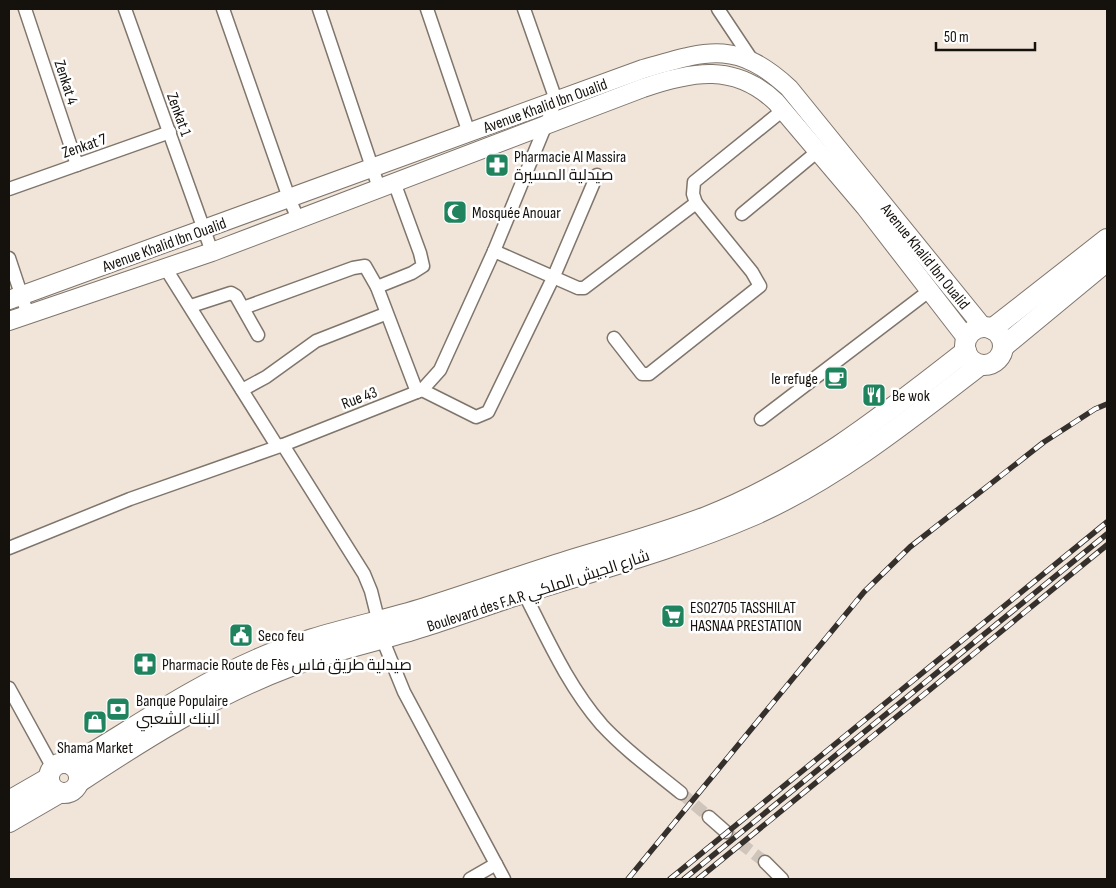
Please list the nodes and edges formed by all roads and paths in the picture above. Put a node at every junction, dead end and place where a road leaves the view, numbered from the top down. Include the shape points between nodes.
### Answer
1 (25, 9) edge
2 (125, 9) edge
3 (223, 9) edge
4 (319, 9) edge
5 (427, 9) edge
6 (524, 9) edge
7 (718, 9) edge
8 (754, 62) junction
9 (556, 100) junction
10 (783, 110) junction
11 (546, 125) junction
12 (170, 132) junction
13 (469, 134) junction
14 (818, 151) junction
15 (77, 165) junction
16 (373, 169) junction
17 (597, 175) dead end
18 (387, 185) junction
19 (9, 189) edge
20 (289, 198) junction
21 (696, 203) junction
22 (742, 214) dead end
23 (298, 219) junction
24 (204, 230) junction
25 (1107, 239) edge
26 (494, 251) junction
27 (212, 252) junction
28 (9, 258) edge
29 (1107, 261) edge
30 (166, 269) junction
31 (554, 276) junction
32 (377, 287) junction
33 (929, 291) junction
34 (15, 298) edge
35 (191, 306) junction
36 (243, 308) junction
37 (386, 314) junction
38 (28, 315) junction
39 (9, 321) edge
40 (258, 334) dead end
41 (614, 338) dead end
42 (978, 342) junction
43 (1003, 347) junction
44 (242, 390) junction
45 (420, 391) junction
46 (761, 419) dead end
47 (280, 445) junction
48 (9, 548) edge
49 (524, 593) junction
50 (380, 629) junction
51 (9, 688) edge
52 (62, 777) junction
53 (681, 793) tunnel mouth
54 (9, 801) edge
55 (709, 818) tunnel mouth
56 (9, 822) edge
57 (726, 832) tunnel mouth
58 (765, 862) tunnel mouth
59 (496, 864) junction
60 (470, 879) edge
61 (504, 879) edge
62 (782, 879) edge

1 - 15 street, Zenkat 4
2 - 12 street, Zenkat 1
3 - 20 street
4 - 16 street
5 - 13 street
6 - 9 street
7 - 8 street
8 - 9 main road, Avenue Khalid Ibn Oualid via 733,54 698,54
8 - 42 main road, Avenue Khalid Ibn Oualid via 777,77 802,102
9 - 11 street, Rue 43
9 - 13 main road, Avenue Khalid Ibn Oualid
10 - 11 main road, Avenue Khalid Ibn Oualid via 758,87 713,72 671,78
10 - 14 main road, Avenue Khalid Ibn Oualid
10 - 21 street via 694,182 692,194
11 - 18 main road, Avenue Khalid Ibn Oualid
11 - 26 street, Rue 43
12 - 15 street, Zenkat 7
12 - 24 street, Zenkat 1
13 - 16 main road, Avenue Khalid Ibn Oualid
14 - 22 street
14 - 33 main road, Avenue Khalid Ibn Oualid
15 - 19 street, Zenkat 7
16 - 18 street
16 - 20 main road, Avenue Khalid Ibn Oualid
17 - 31 street
18 - 23 main road, Avenue Khalid Ibn Oualid
18 - 32 street via 420,253 422,266 412,274
20 - 23 street
20 - 24 main road, Avenue Khalid Ibn Oualid
21 - 31 street via 590,285 578,288
21 - 41 street via 760,286 649,374 642,374 636,369
23 - 27 main road, Avenue Khalid Ibn Oualid
24 - 27 street, Zenkat 1
24 - 34 main road, Avenue Khalid Ibn Oualid
25 - 42 main road, Boulevard des F.A.R شارع الجيش الملكي
26 - 31 street
26 - 45 street, Rue 43 via 440,370
27 - 30 main road, Avenue Khalid Ibn Oualid
28 - 34 street
29 - 43 main road, Boulevard des F.A.R شارع الجيش الملكي
30 - 35 street
30 - 38 main road, Avenue Khalid Ibn Oualid
31 - 45 street via 488,412 476,417
32 - 36 street via 369,270 361,266
32 - 37 street
33 - 42 main road, Avenue Khalid Ibn Oualid
33 - 46 street
34 - 38 street
35 - 36 street via 231,293
35 - 44 street
36 - 40 street
37 - 44 street via 316,342
37 - 45 street
38 - 39 main road, Avenue Khalid Ibn Oualid
42 - 43 main road via 999,334
42 - 43 main road, Boulevard des F.A.R شارع الجيش الملكي via 989,364 997,359
42 - 49 main road, Boulevard des F.A.R شارع الجيش الملكي via 853,460 817,482 757,513 646,557
42 - 50 main road, Boulevard des F.A.R شارع الجيش الملكي via 875,423 786,480 706,517 424,608
44 - 47 street
45 - 47 street, Rue 43
47 - 48 street, Rue 43 via 130,498
47 - 50 street via 364,574
49 - 50 main road, Boulevard des F.A.R شارع الجيش الملكي via 424,626
49 - 53 street via 571,684 589,708 621,743
50 - 52 main road, Boulevard des F.A.R شارع الجيش الملكي via 174,714
50 - 59 street via 404,692
51 - 52 street
52 - 54 main road, Boulevard des F.A.R شارع الجيش الملكي
52 - 56 main road, Boulevard des F.A.R شارع الجيش الملكي
55 - 57 street
58 - 62 street
59 - 60 street
59 - 61 street

